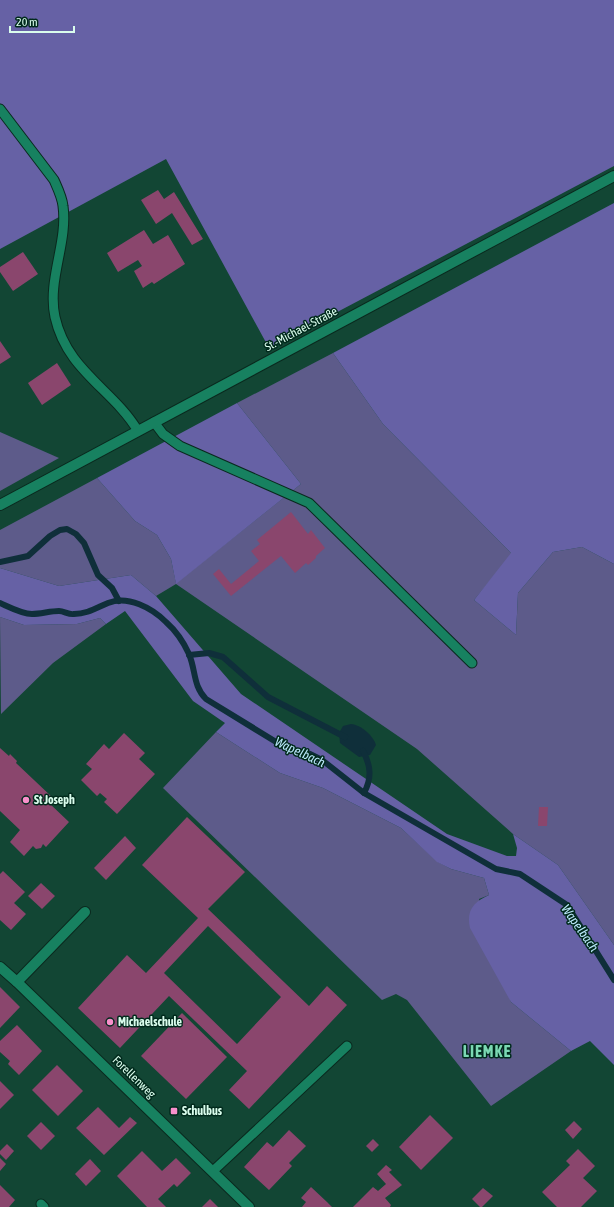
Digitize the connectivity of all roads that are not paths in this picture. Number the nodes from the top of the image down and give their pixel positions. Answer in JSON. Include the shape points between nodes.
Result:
{"nodes":[{"id":1,"x":0,"y":109,"type":"edge"},
{"id":2,"x":614,"y":176,"type":"edge"},
{"id":3,"x":154,"y":422,"type":"junction"},
{"id":4,"x":138,"y":431,"type":"junction"},
{"id":5,"x":0,"y":505,"type":"edge"},
{"id":6,"x":472,"y":663,"type":"dead end"},
{"id":7,"x":85,"y":912,"type":"dead end"},
{"id":8,"x":0,"y":968,"type":"edge"},
{"id":9,"x":17,"y":982,"type":"junction"},
{"id":10,"x":347,"y":1046,"type":"dead end"},
{"id":11,"x":213,"y":1171,"type":"junction"},
{"id":12,"x":249,"y":1207,"type":"edge"}],
"edges":[{"from":1,"to":4,"type":"lane","via":[[54,180],[60,193],[64,220],[53,292],[55,317],[62,338],[71,355],[89,378],[130,418]]},
{"from":2,"to":3,"type":"street","name":"St.-Michael-Straße"},
{"from":3,"to":4,"type":"street","name":"St.-Michael-Straße"},
{"from":3,"to":6,"type":"lane","via":[[163,434],[180,446],[309,503]]},
{"from":4,"to":5,"type":"street","name":"St.-Michael-Straße"},
{"from":7,"to":9,"type":"street"},
{"from":8,"to":9,"type":"street","name":"Forellenweg"},
{"from":9,"to":11,"type":"street","name":"Forellenweg"},
{"from":10,"to":11,"type":"lane"},
{"from":11,"to":12,"type":"street","name":"Forellenweg"}]}
